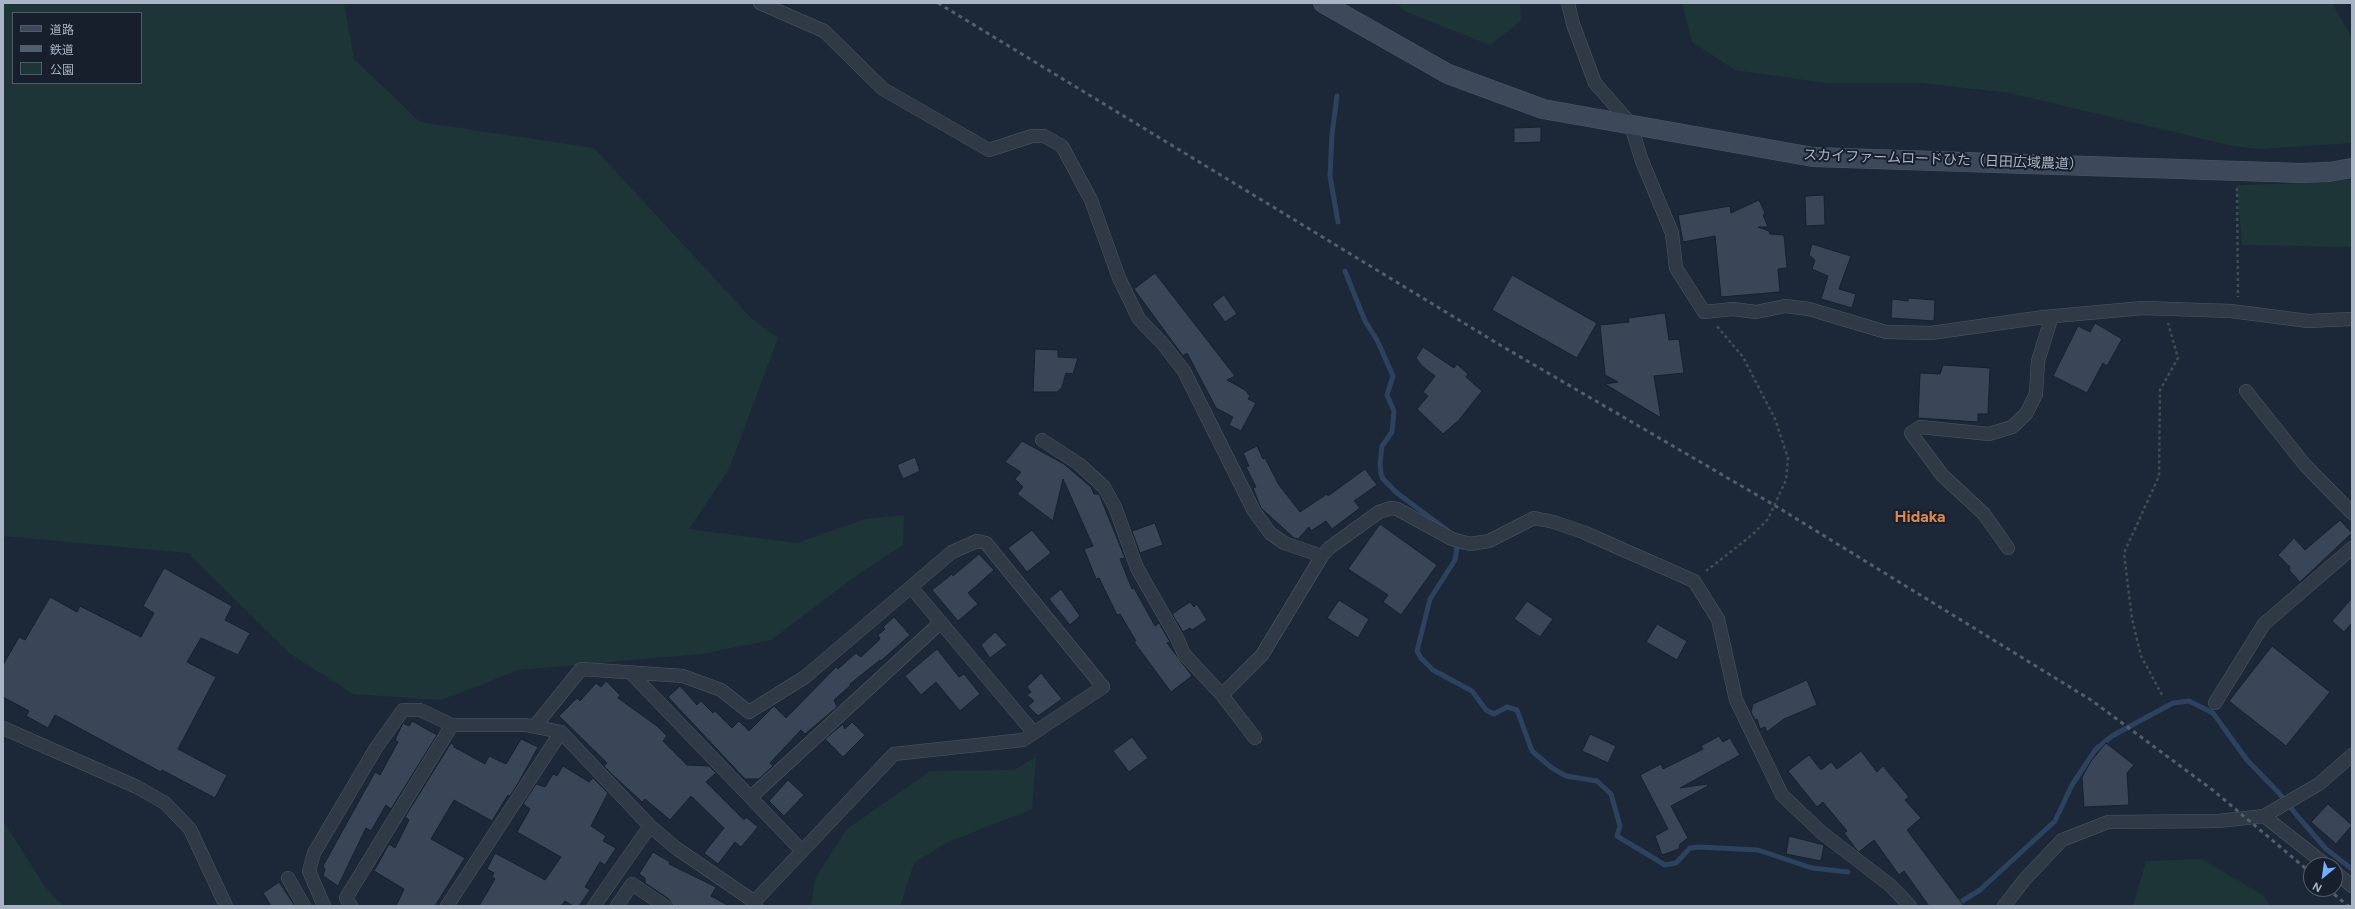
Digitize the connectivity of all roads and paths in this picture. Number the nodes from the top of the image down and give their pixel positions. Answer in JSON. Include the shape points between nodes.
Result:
{"nodes":[{"id":1,"x":760,"y":3,"type":"edge"},
{"id":2,"x":1323,"y":3,"type":"edge"},
{"id":3,"x":1568,"y":3,"type":"edge"},
{"id":4,"x":1630,"y":124,"type":"junction"},
{"id":5,"x":2352,"y":168,"type":"edge"},
{"id":6,"x":2236,"y":170,"type":"junction"},
{"id":7,"x":2245,"y":300,"type":"dead end"},
{"id":8,"x":2164,"y":309,"type":"junction"},
{"id":9,"x":1704,"y":312,"type":"junction"},
{"id":10,"x":2052,"y":316,"type":"junction"},
{"id":11,"x":2352,"y":319,"type":"edge"},
{"id":12,"x":2246,"y":391,"type":"dead end"},
{"id":13,"x":1042,"y":440,"type":"dead end"},
{"id":14,"x":2352,"y":513,"type":"edge"},
{"id":15,"x":2008,"y":548,"type":"dead end"},
{"id":16,"x":2352,"y":548,"type":"edge"},
{"id":17,"x":1322,"y":556,"type":"junction"},
{"id":18,"x":1694,"y":581,"type":"junction"},
{"id":19,"x":911,"y":586,"type":"junction"},
{"id":20,"x":941,"y":622,"type":"junction"},
{"id":21,"x":631,"y":673,"type":"junction"},
{"id":22,"x":1222,"y":695,"type":"junction"},
{"id":23,"x":2162,"y":695,"type":"dead end"},
{"id":24,"x":2215,"y":703,"type":"dead end"},
{"id":25,"x":452,"y":726,"type":"junction"},
{"id":26,"x":535,"y":726,"type":"junction"},
{"id":27,"x":3,"y":728,"type":"edge"},
{"id":28,"x":562,"y":732,"type":"junction"},
{"id":29,"x":1034,"y":733,"type":"junction"},
{"id":30,"x":1255,"y":738,"type":"dead end"},
{"id":31,"x":2352,"y":755,"type":"edge"},
{"id":32,"x":751,"y":797,"type":"junction"},
{"id":33,"x":2270,"y":812,"type":"junction"},
{"id":34,"x":650,"y":826,"type":"junction"},
{"id":35,"x":802,"y":851,"type":"junction"},
{"id":36,"x":2318,"y":857,"type":"edge"},
{"id":37,"x":288,"y":878,"type":"dead end"},
{"id":38,"x":2343,"y":879,"type":"edge"},
{"id":39,"x":2352,"y":886,"type":"edge"},
{"id":40,"x":754,"y":904,"type":"edge"},
{"id":41,"x":226,"y":906,"type":"edge"},
{"id":42,"x":304,"y":906,"type":"edge"},
{"id":43,"x":324,"y":906,"type":"edge"},
{"id":44,"x":351,"y":906,"type":"edge"},
{"id":45,"x":446,"y":906,"type":"edge"},
{"id":46,"x":594,"y":906,"type":"edge"},
{"id":47,"x":617,"y":906,"type":"edge"},
{"id":48,"x":666,"y":906,"type":"edge"},
{"id":49,"x":1910,"y":906,"type":"edge"},
{"id":50,"x":2004,"y":906,"type":"edge"}],
"edges":[{"from":1,"to":17,"type":"street","via":[[824,31],[883,89],[989,150],[1032,136],[1044,136],[1062,146],[1091,200],[1119,278],[1139,319],[1184,371],[1254,511],[1270,533],[1284,543]]},
{"from":2,"to":4,"type":"street","name":"スカイファームロードひた（日田広域農道）","via":[[1448,74],[1543,110]]},
{"from":3,"to":4,"type":"street","via":[[1595,83]]},
{"from":4,"to":6,"type":"street","name":"スカイファームロードひた（日田広域農道）","via":[[1813,157]]},
{"from":4,"to":9,"type":"street","via":[[1642,161],[1672,233],[1676,268]]},
{"from":5,"to":6,"type":"street","name":"スカイファームロードひた（日田広域農道）","via":[[2301,173]]},
{"from":6,"to":7,"type":"path","via":[[2238,298]]},
{"from":8,"to":10,"type":"street","via":[[2126,309]]},
{"from":8,"to":11,"type":"street","via":[[2231,310],[2308,321]]},
{"from":8,"to":23,"type":"path","via":[[2178,358],[2160,390],[2159,476],[2124,553],[2132,618],[2141,656]]},
{"from":9,"to":10,"type":"street","via":[[1733,309],[1756,312],[1785,306],[1809,309],[1886,332],[1931,334]]},
{"from":9,"to":18,"type":"path","via":[[1743,357],[1774,419],[1788,458],[1786,480],[1768,518],[1752,535]]},
{"from":10,"to":15,"type":"street","via":[[2038,361],[2036,394],[2026,414],[2012,427],[1989,434],[1920,427],[1911,433],[1942,475],[1984,514]]},
{"from":12,"to":14,"type":"street","via":[[2305,465]]},
{"from":13,"to":22,"type":"street","via":[[1078,464],[1104,487],[1115,507],[1137,568],[1184,654]]},
{"from":16,"to":24,"type":"street","via":[[2264,624]]},
{"from":17,"to":18,"type":"street","via":[[1328,548],[1369,518],[1391,508],[1405,512],[1452,539],[1470,544],[1489,541],[1534,518],[1554,522],[1583,532]]},
{"from":17,"to":22,"type":"street","via":[[1262,655]]},
{"from":18,"to":49,"type":"street","via":[[1718,619],[1736,700],[1782,795],[1821,832],[1891,886]]},
{"from":19,"to":20,"type":"street"},
{"from":19,"to":21,"type":"street","via":[[805,676],[749,712],[720,690],[683,676]]},
{"from":19,"to":29,"type":"street","via":[[952,552],[977,541],[986,543],[1103,687]]},
{"from":20,"to":29,"type":"street"},
{"from":20,"to":32,"type":"street"},
{"from":21,"to":26,"type":"street","via":[[581,669]]},
{"from":21,"to":32,"type":"street"},
{"from":22,"to":30,"type":"street"},
{"from":25,"to":26,"type":"street"},
{"from":25,"to":43,"type":"street","via":[[420,710],[403,710],[376,748],[314,853],[309,871]]},
{"from":25,"to":44,"type":"street","via":[[346,898]]},
{"from":26,"to":28,"type":"street"},
{"from":27,"to":41,"type":"street","via":[[137,787],[166,803],[190,829]]},
{"from":28,"to":34,"type":"street"},
{"from":28,"to":45,"type":"street"},
{"from":29,"to":35,"type":"street","via":[[1023,740],[894,754]]},
{"from":31,"to":33,"type":"street","via":[[2319,784]]},
{"from":32,"to":35,"type":"street"},
{"from":33,"to":36,"type":"street"},
{"from":33,"to":50,"type":"street","via":[[2218,821],[2108,822],[2062,840],[2025,879]]},
{"from":34,"to":40,"type":"street"},
{"from":34,"to":46,"type":"street"},
{"from":35,"to":40,"type":"street"},
{"from":37,"to":42,"type":"street"},
{"from":38,"to":39,"type":"street"},
{"from":47,"to":48,"type":"street","via":[[632,884]]}]}
